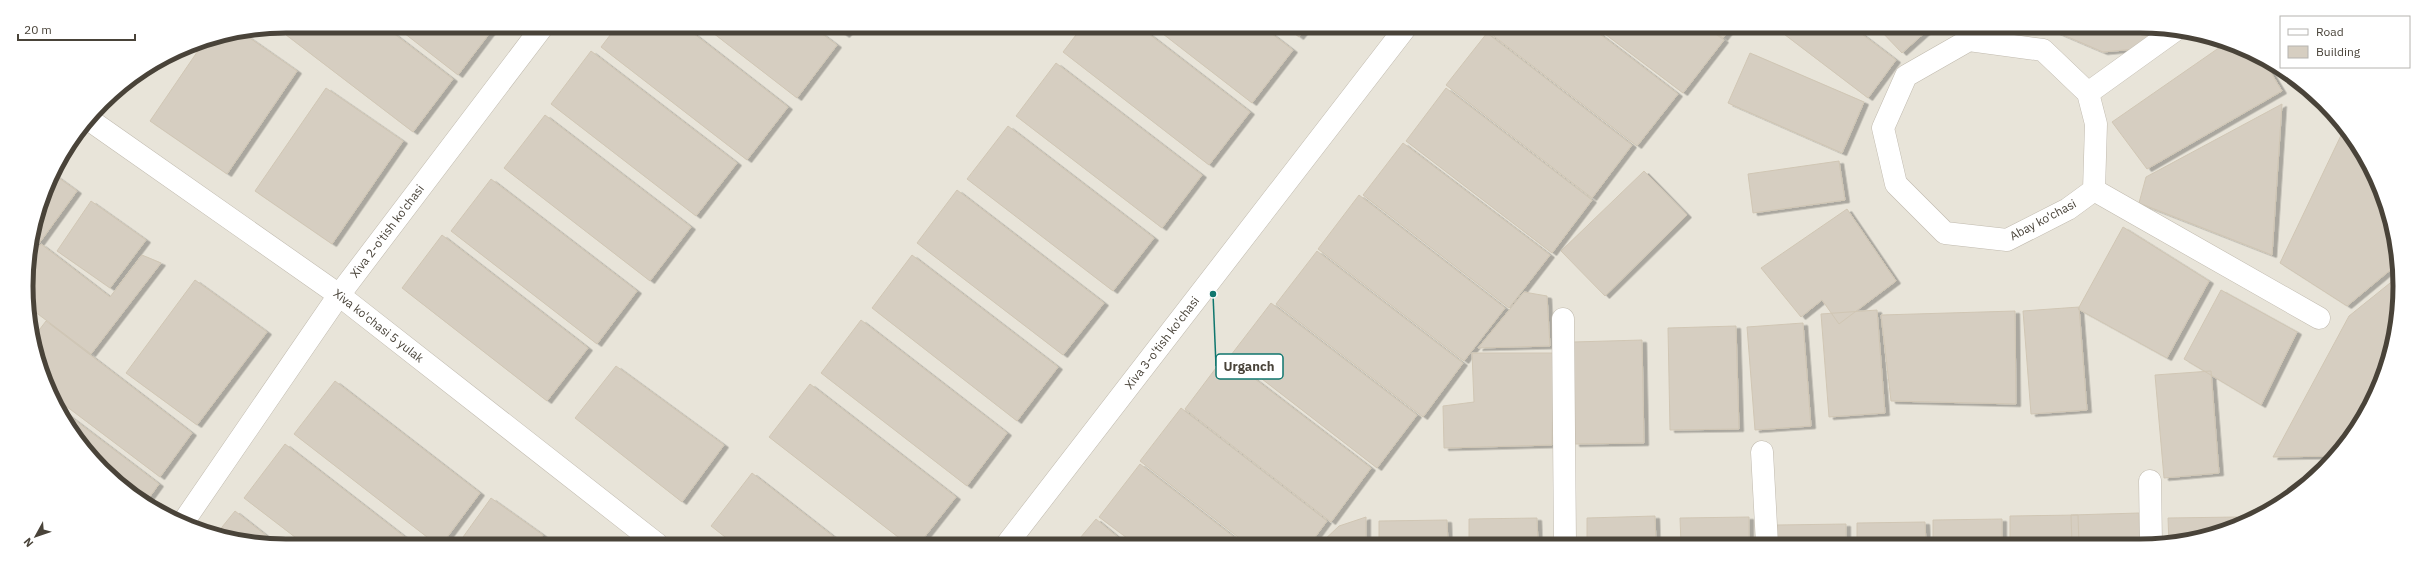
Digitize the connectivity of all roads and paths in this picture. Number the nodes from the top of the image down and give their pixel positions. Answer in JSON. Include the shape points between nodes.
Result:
{"nodes":[{"id":1,"x":537,"y":33,"type":"edge"},
{"id":2,"x":1401,"y":33,"type":"edge"},
{"id":3,"x":2169,"y":35,"type":"edge"},
{"id":4,"x":2088,"y":92,"type":"junction"},
{"id":5,"x":93,"y":122,"type":"edge"},
{"id":6,"x":2094,"y":190,"type":"junction"},
{"id":7,"x":339,"y":295,"type":"junction"},
{"id":8,"x":2319,"y":318,"type":"dead end"},
{"id":9,"x":1563,"y":319,"type":"dead end"},
{"id":10,"x":1762,"y":452,"type":"dead end"},
{"id":11,"x":2150,"y":481,"type":"dead end"},
{"id":12,"x":186,"y":518,"type":"edge"},
{"id":13,"x":2151,"y":538,"type":"edge"},
{"id":14,"x":651,"y":539,"type":"edge"},
{"id":15,"x":1011,"y":539,"type":"edge"},
{"id":16,"x":1565,"y":539,"type":"edge"},
{"id":17,"x":1767,"y":539,"type":"edge"}],
"edges":[{"from":1,"to":7,"type":"street","name":"Xiva 2-o'tish ko'chasi"},
{"from":2,"to":15,"type":"street","name":"Xiva 3-o'tish ko'chasi"},
{"from":3,"to":4,"type":"street"},
{"from":4,"to":6,"type":"street","via":[[2096,124]]},
{"from":4,"to":6,"type":"street","name":"Abay ko'chasi","via":[[2043,50],[1969,40],[1906,76],[1883,128],[1896,184],[1945,233],[2007,240],[2068,209]]},
{"from":5,"to":7,"type":"street","name":"Xiva ko'chasi 5 yulak"},
{"from":6,"to":8,"type":"street"},
{"from":7,"to":12,"type":"street","name":"Xiva 2-o'tish ko'chasi"},
{"from":7,"to":14,"type":"street","name":"Xiva ko'chasi 5 yulak"},
{"from":9,"to":16,"type":"street"},
{"from":10,"to":17,"type":"street"},
{"from":11,"to":13,"type":"street"}]}
